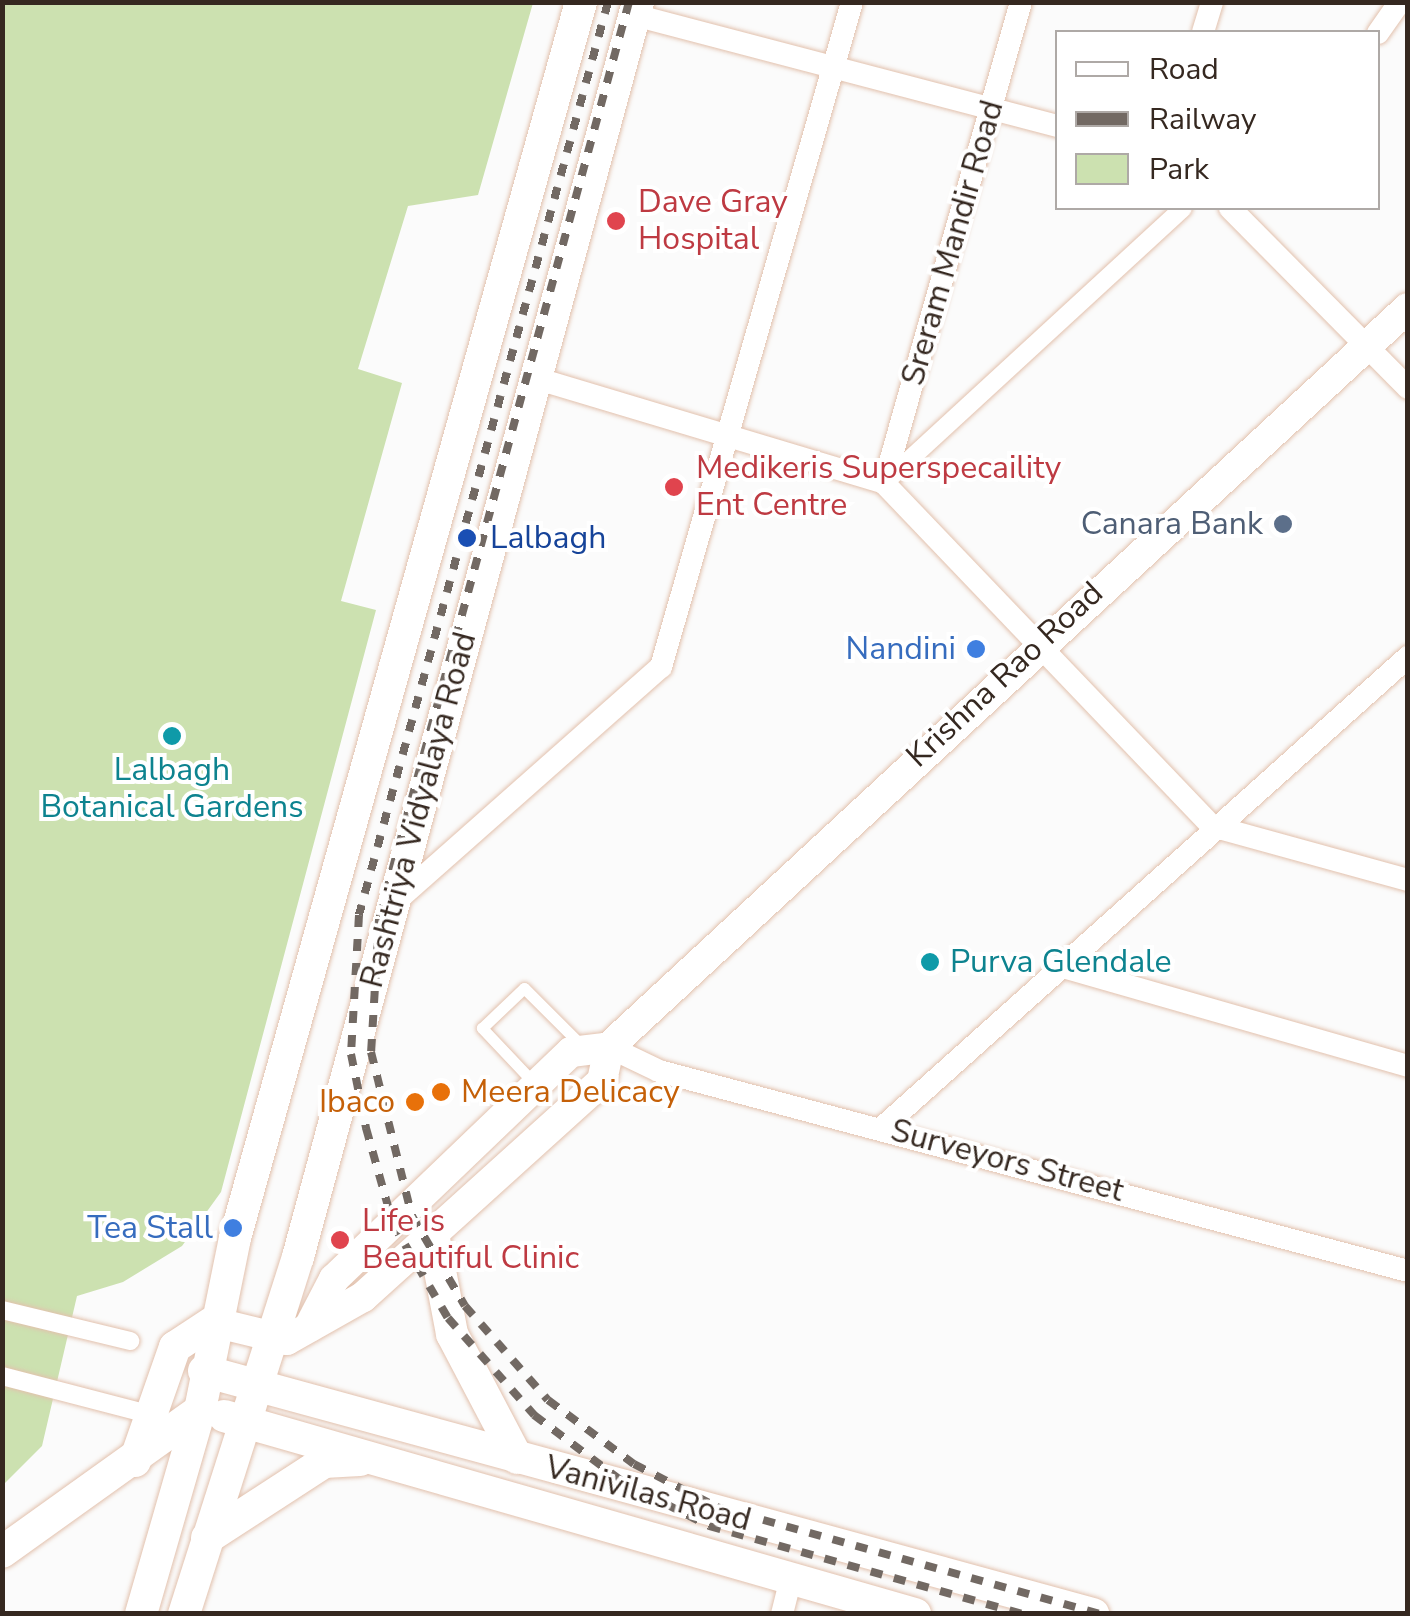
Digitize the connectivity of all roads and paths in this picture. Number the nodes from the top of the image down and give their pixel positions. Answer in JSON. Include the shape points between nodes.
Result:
{"nodes":[{"id":1,"x":581,"y":2,"type":"edge"},
{"id":2,"x":852,"y":2,"type":"edge"},
{"id":3,"x":1021,"y":2,"type":"edge"},
{"id":4,"x":1212,"y":2,"type":"edge"},
{"id":5,"x":636,"y":9,"type":"edge"},
{"id":6,"x":1398,"y":9,"type":"edge"},
{"id":7,"x":1204,"y":30,"type":"edge"},
{"id":8,"x":1380,"y":31,"type":"edge"},
{"id":9,"x":835,"y":68,"type":"junction"},
{"id":10,"x":991,"y":108,"type":"junction"},
{"id":11,"x":1055,"y":125,"type":"edge"},
{"id":12,"x":1181,"y":210,"type":"edge"},
{"id":13,"x":1232,"y":210,"type":"edge"},
{"id":14,"x":1408,"y":308,"type":"edge"},
{"id":15,"x":1366,"y":345,"type":"junction"},
{"id":16,"x":535,"y":378,"type":"junction"},
{"id":17,"x":1408,"y":388,"type":"edge"},
{"id":18,"x":732,"y":438,"type":"junction"},
{"id":19,"x":884,"y":483,"type":"junction"},
{"id":20,"x":1040,"y":641,"type":"junction"},
{"id":21,"x":1408,"y":657,"type":"edge"},
{"id":22,"x":1381,"y":680,"type":"junction"},
{"id":23,"x":1408,"y":687,"type":"edge"},
{"id":24,"x":1212,"y":826,"type":"junction"},
{"id":25,"x":1408,"y":880,"type":"edge"},
{"id":26,"x":395,"y":902,"type":"junction"},
{"id":27,"x":1063,"y":967,"type":"junction"},
{"id":28,"x":598,"y":1049,"type":"junction"},
{"id":29,"x":1408,"y":1066,"type":"edge"},
{"id":30,"x":536,"y":1086,"type":"junction"},
{"id":31,"x":883,"y":1127,"type":"junction"},
{"id":32,"x":433,"y":1234,"type":"junction"},
{"id":33,"x":1408,"y":1272,"type":"edge"},
{"id":34,"x":2,"y":1310,"type":"edge"},
{"id":35,"x":212,"y":1322,"type":"junction"},
{"id":36,"x":309,"y":1327,"type":"junction"},
{"id":37,"x":272,"y":1338,"type":"junction"},
{"id":38,"x":130,"y":1341,"type":"dead end"},
{"id":39,"x":204,"y":1371,"type":"junction"},
{"id":40,"x":2,"y":1376,"type":"edge"},
{"id":41,"x":257,"y":1386,"type":"junction"},
{"id":42,"x":200,"y":1410,"type":"junction"},
{"id":43,"x":148,"y":1414,"type":"junction"},
{"id":44,"x":246,"y":1422,"type":"junction"},
{"id":45,"x":380,"y":1458,"type":"junction"},
{"id":46,"x":517,"y":1458,"type":"junction"},
{"id":47,"x":135,"y":1461,"type":"junction"},
{"id":48,"x":207,"y":1538,"type":"junction"},
{"id":49,"x":2,"y":1552,"type":"edge"},
{"id":50,"x":786,"y":1598,"type":"edge"},
{"id":51,"x":141,"y":1614,"type":"edge"},
{"id":52,"x":184,"y":1614,"type":"edge"},
{"id":53,"x":915,"y":1614,"type":"edge"},
{"id":54,"x":1093,"y":1614,"type":"edge"}],
"edges":[{"from":1,"to":35,"type":"main road","name":"Rashtriya Vidyalaya Road"},
{"from":2,"to":9,"type":"street"},
{"from":3,"to":10,"type":"street","name":"Sreram Mandir Road"},
{"from":4,"to":7,"type":"street"},
{"from":5,"to":9,"type":"street"},
{"from":5,"to":16,"type":"main road","name":"Rashtriya Vidyalaya Road"},
{"from":6,"to":8,"type":"street"},
{"from":9,"to":10,"type":"street"},
{"from":9,"to":18,"type":"street"},
{"from":10,"to":11,"type":"street"},
{"from":10,"to":19,"type":"street","name":"Sreram Mandir Road"},
{"from":12,"to":19,"type":"street"},
{"from":13,"to":15,"type":"street"},
{"from":14,"to":15,"type":"street","name":"Krishna Rao Road"},
{"from":15,"to":17,"type":"street"},
{"from":15,"to":20,"type":"street","name":"Krishna Rao Road"},
{"from":16,"to":18,"type":"street"},
{"from":16,"to":26,"type":"main road","name":"Rashtriya Vidyalaya Road"},
{"from":18,"to":19,"type":"street"},
{"from":18,"to":26,"type":"street","via":[[661,667]]},
{"from":19,"to":20,"type":"street"},
{"from":20,"to":24,"type":"street"},
{"from":20,"to":28,"type":"street","name":"Krishna Rao Road"},
{"from":21,"to":22,"type":"street"},
{"from":22,"to":23,"type":"street"},
{"from":22,"to":24,"type":"street"},
{"from":24,"to":25,"type":"street"},
{"from":24,"to":27,"type":"street"},
{"from":26,"to":37,"type":"main road","name":"Rashtriya Vidyalaya Road"},
{"from":27,"to":29,"type":"street"},
{"from":27,"to":31,"type":"street"},
{"from":28,"to":30,"type":"street","name":"Krishna Rao Road"},
{"from":28,"to":30,"type":"lane","via":[[524,988],[482,1028]]},
{"from":28,"to":31,"type":"street","name":"Surveyors Street","via":[[659,1071]]},
{"from":28,"to":32,"type":"street","name":"Krishna Rao Road","via":[[602,1081]]},
{"from":30,"to":36,"type":"street","name":"Krishna Rao Road","via":[[334,1280]]},
{"from":31,"to":33,"type":"street","name":"Surveyors Street"},
{"from":32,"to":36,"type":"street","name":"Krishna Rao Road","via":[[363,1297]]},
{"from":32,"to":46,"type":"main road","via":[[452,1334]]},
{"from":34,"to":38,"type":"street"},
{"from":35,"to":37,"type":"street"},
{"from":35,"to":39,"type":"main road","name":"Rashtriya Vidyalaya Road"},
{"from":35,"to":43,"type":"main road","via":[[183,1335]]},
{"from":36,"to":37,"type":"street","name":"Krishna Rao Road"},
{"from":37,"to":41,"type":"main road","name":"Rashtriya Vidyalaya Road"},
{"from":39,"to":41,"type":"main road","name":"Vanivilas Road"},
{"from":39,"to":42,"type":"main road","name":"Rashtriya Vidyalaya Road"},
{"from":40,"to":43,"type":"street"},
{"from":41,"to":44,"type":"main road","name":"Rashtriya Vidyalaya Road"},
{"from":41,"to":46,"type":"main road","name":"Vanivilas Road"},
{"from":42,"to":44,"type":"main road","name":"Vanivilas Road"},
{"from":42,"to":47,"type":"main road"},
{"from":42,"to":51,"type":"main road","name":"Rashtriya Vidyalaya Road"},
{"from":43,"to":47,"type":"main road"},
{"from":44,"to":45,"type":"main road","name":"Vanivilas Road"},
{"from":44,"to":48,"type":"main road","name":"Rashtriya Vidyalaya Road"},
{"from":45,"to":48,"type":"main road","via":[[324,1462]]},
{"from":45,"to":50,"type":"main road","name":"Vanivilas Road"},
{"from":46,"to":54,"type":"main road","name":"Vanivilas Road"},
{"from":47,"to":49,"type":"main road"},
{"from":48,"to":52,"type":"main road","name":"Rashtriya Vidyalaya Road"},
{"from":50,"to":53,"type":"main road","name":"Vanivilas Road"}]}
